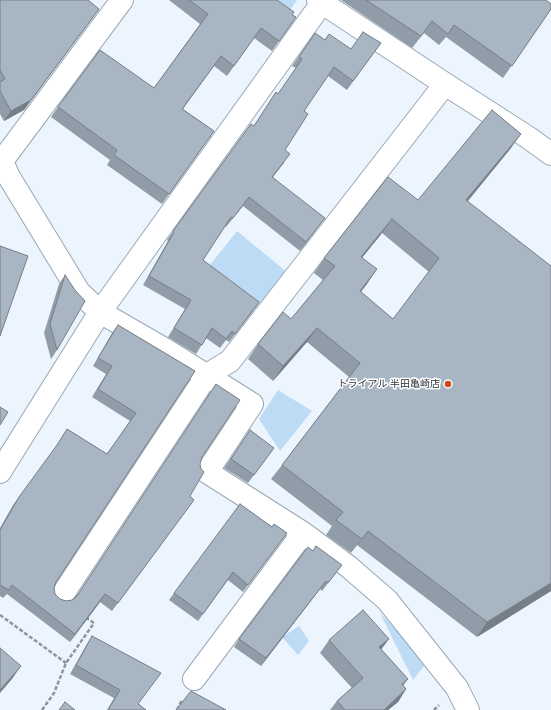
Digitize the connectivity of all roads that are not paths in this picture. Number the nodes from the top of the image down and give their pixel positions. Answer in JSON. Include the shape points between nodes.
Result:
{"nodes":[{"id":1,"x":122,"y":0,"type":"edge"},
{"id":2,"x":322,"y":1,"type":"edge"},
{"id":3,"x":445,"y":84,"type":"junction"},
{"id":4,"x":551,"y":154,"type":"edge"},
{"id":5,"x":3,"y":169,"type":"edge"},
{"id":6,"x":100,"y":312,"type":"junction"},
{"id":7,"x":207,"y":375,"type":"junction"},
{"id":8,"x":0,"y":472,"type":"edge"},
{"id":9,"x":303,"y":534,"type":"junction"},
{"id":10,"x":61,"y":597,"type":"road end"},
{"id":11,"x":194,"y":679,"type":"dead end"},
{"id":12,"x":468,"y":710,"type":"edge"}],
"edges":[{"from":1,"to":5,"type":"street"},
{"from":2,"to":3,"type":"street"},
{"from":2,"to":6,"type":"street"},
{"from":3,"to":4,"type":"street"},
{"from":3,"to":7,"type":"street","via":[[230,361]]},
{"from":5,"to":6,"type":"street","via":[[79,292]]},
{"from":6,"to":7,"type":"street"},
{"from":6,"to":8,"type":"street"},
{"from":7,"to":9,"type":"street","via":[[252,404],[207,472]]},
{"from":7,"to":10,"type":"street"},
{"from":9,"to":11,"type":"street"},
{"from":9,"to":12,"type":"street","via":[[349,567],[387,600],[457,688]]}]}
